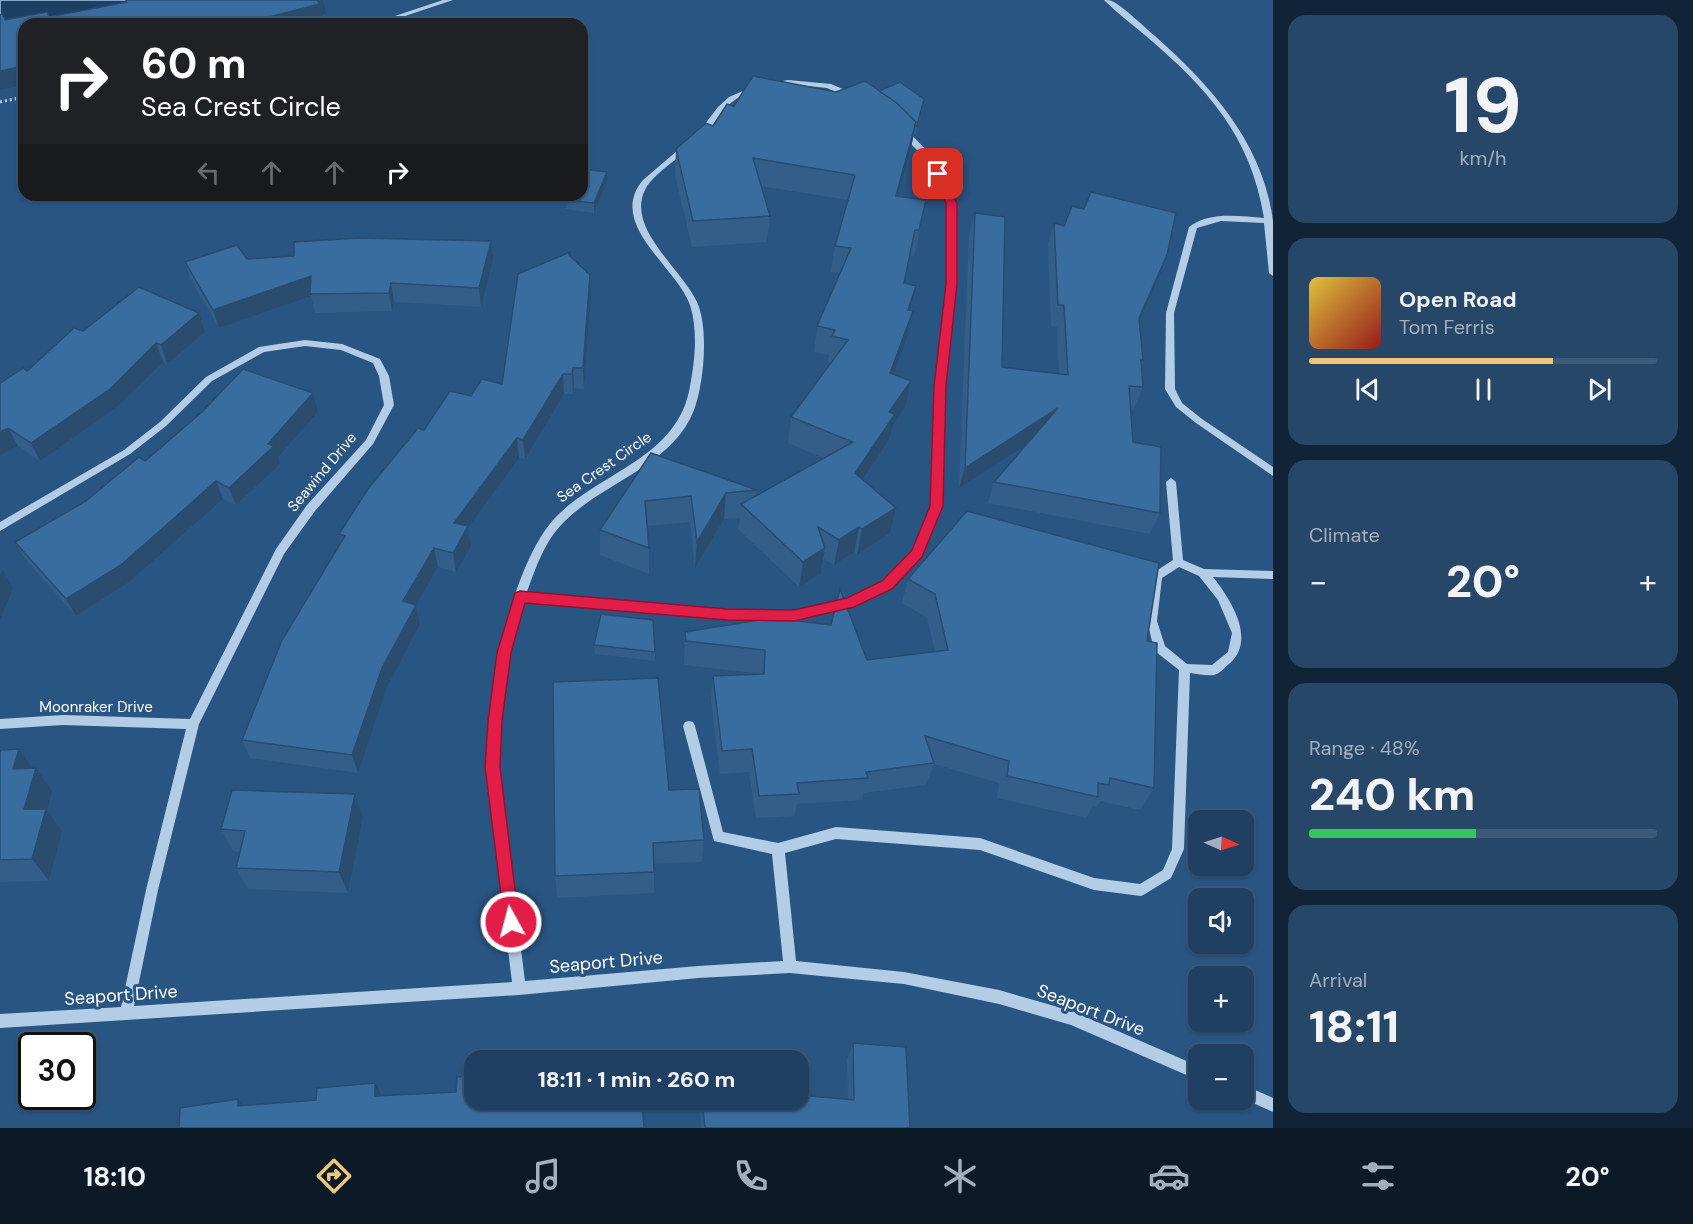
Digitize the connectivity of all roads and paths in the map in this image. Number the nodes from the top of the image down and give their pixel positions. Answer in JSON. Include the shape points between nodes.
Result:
{"nodes":[{"id":1,"x":450,"y":0,"type":"edge"},
{"id":2,"x":1107,"y":0,"type":"edge"},
{"id":3,"x":393,"y":18,"type":"edge"},
{"id":4,"x":18,"y":98,"type":"edge"},
{"id":5,"x":0,"y":102,"type":"edge"},
{"id":6,"x":1269,"y":222,"type":"junction"},
{"id":7,"x":1273,"y":273,"type":"edge"},
{"id":8,"x":1273,"y":472,"type":"edge"},
{"id":9,"x":1171,"y":482,"type":"dead end"},
{"id":10,"x":0,"y":527,"type":"edge"},
{"id":11,"x":1178,"y":562,"type":"junction"},
{"id":12,"x":1203,"y":573,"type":"junction"},
{"id":13,"x":1273,"y":575,"type":"edge"},
{"id":14,"x":520,"y":597,"type":"junction"},
{"id":15,"x":1185,"y":668,"type":"junction"},
{"id":16,"x":0,"y":724,"type":"edge"},
{"id":17,"x":193,"y":724,"type":"junction"},
{"id":18,"x":689,"y":726,"type":"dead end"},
{"id":19,"x":778,"y":849,"type":"junction"},
{"id":20,"x":790,"y":967,"type":"junction"},
{"id":21,"x":519,"y":988,"type":"junction"},
{"id":22,"x":126,"y":1013,"type":"junction"},
{"id":23,"x":0,"y":1021,"type":"edge"},
{"id":24,"x":1188,"y":1069,"type":"edge"},
{"id":25,"x":1254,"y":1096,"type":"edge"},
{"id":26,"x":1273,"y":1105,"type":"edge"}],
"edges":[{"from":1,"to":3,"type":"street"},
{"from":2,"to":6,"type":"street","via":[[1185,68],[1239,134],[1255,165]]},
{"from":4,"to":5,"type":"path"},
{"from":6,"to":7,"type":"street"},
{"from":6,"to":8,"type":"street","via":[[1221,217],[1193,226],[1170,313],[1170,389],[1179,405]]},
{"from":9,"to":11,"type":"street"},
{"from":10,"to":17,"type":"street","name":"Seawind Drive","via":[[127,452],[163,424],[209,379],[262,349],[305,343],[342,347],[377,361],[384,375],[389,405],[370,442],[311,508],[280,552]]},
{"from":11,"to":12,"type":"street"},
{"from":11,"to":15,"type":"street","via":[[1157,576],[1152,621],[1160,649]]},
{"from":12,"to":13,"type":"street"},
{"from":12,"to":15,"type":"street","via":[[1222,598],[1237,633],[1233,654],[1214,670]]},
{"from":14,"to":14,"type":"street","name":"Sea Crest Circle","via":[[540,545],[562,517],[671,439],[689,412],[698,373],[694,304],[676,273],[641,231],[635,208],[642,187],[707,130],[726,102],[755,87],[788,82],[828,86],[861,100],[897,125],[930,159],[952,203],[951,284],[940,386],[937,506],[917,553],[887,585],[849,603],[794,615],[727,615]]},
{"from":14,"to":21,"type":"street","name":"Sea Crest Circle","via":[[504,653],[492,767]]},
{"from":15,"to":19,"type":"street","via":[[1178,849],[1167,874],[1141,890],[1094,884],[980,844],[836,833]]},
{"from":16,"to":17,"type":"street","name":"Moonraker Drive","via":[[63,720]]},
{"from":17,"to":22,"type":"street","name":"Seawind Drive"},
{"from":18,"to":19,"type":"street","via":[[718,837]]},
{"from":19,"to":20,"type":"street"},
{"from":20,"to":21,"type":"street","name":"Seaport Drive"},
{"from":20,"to":24,"type":"street","name":"Seaport Drive","via":[[904,978],[999,997],[1072,1018]]},
{"from":21,"to":22,"type":"street","name":"Seaport Drive"},
{"from":22,"to":23,"type":"street","name":"Seaport Drive"},
{"from":25,"to":26,"type":"street"}]}
